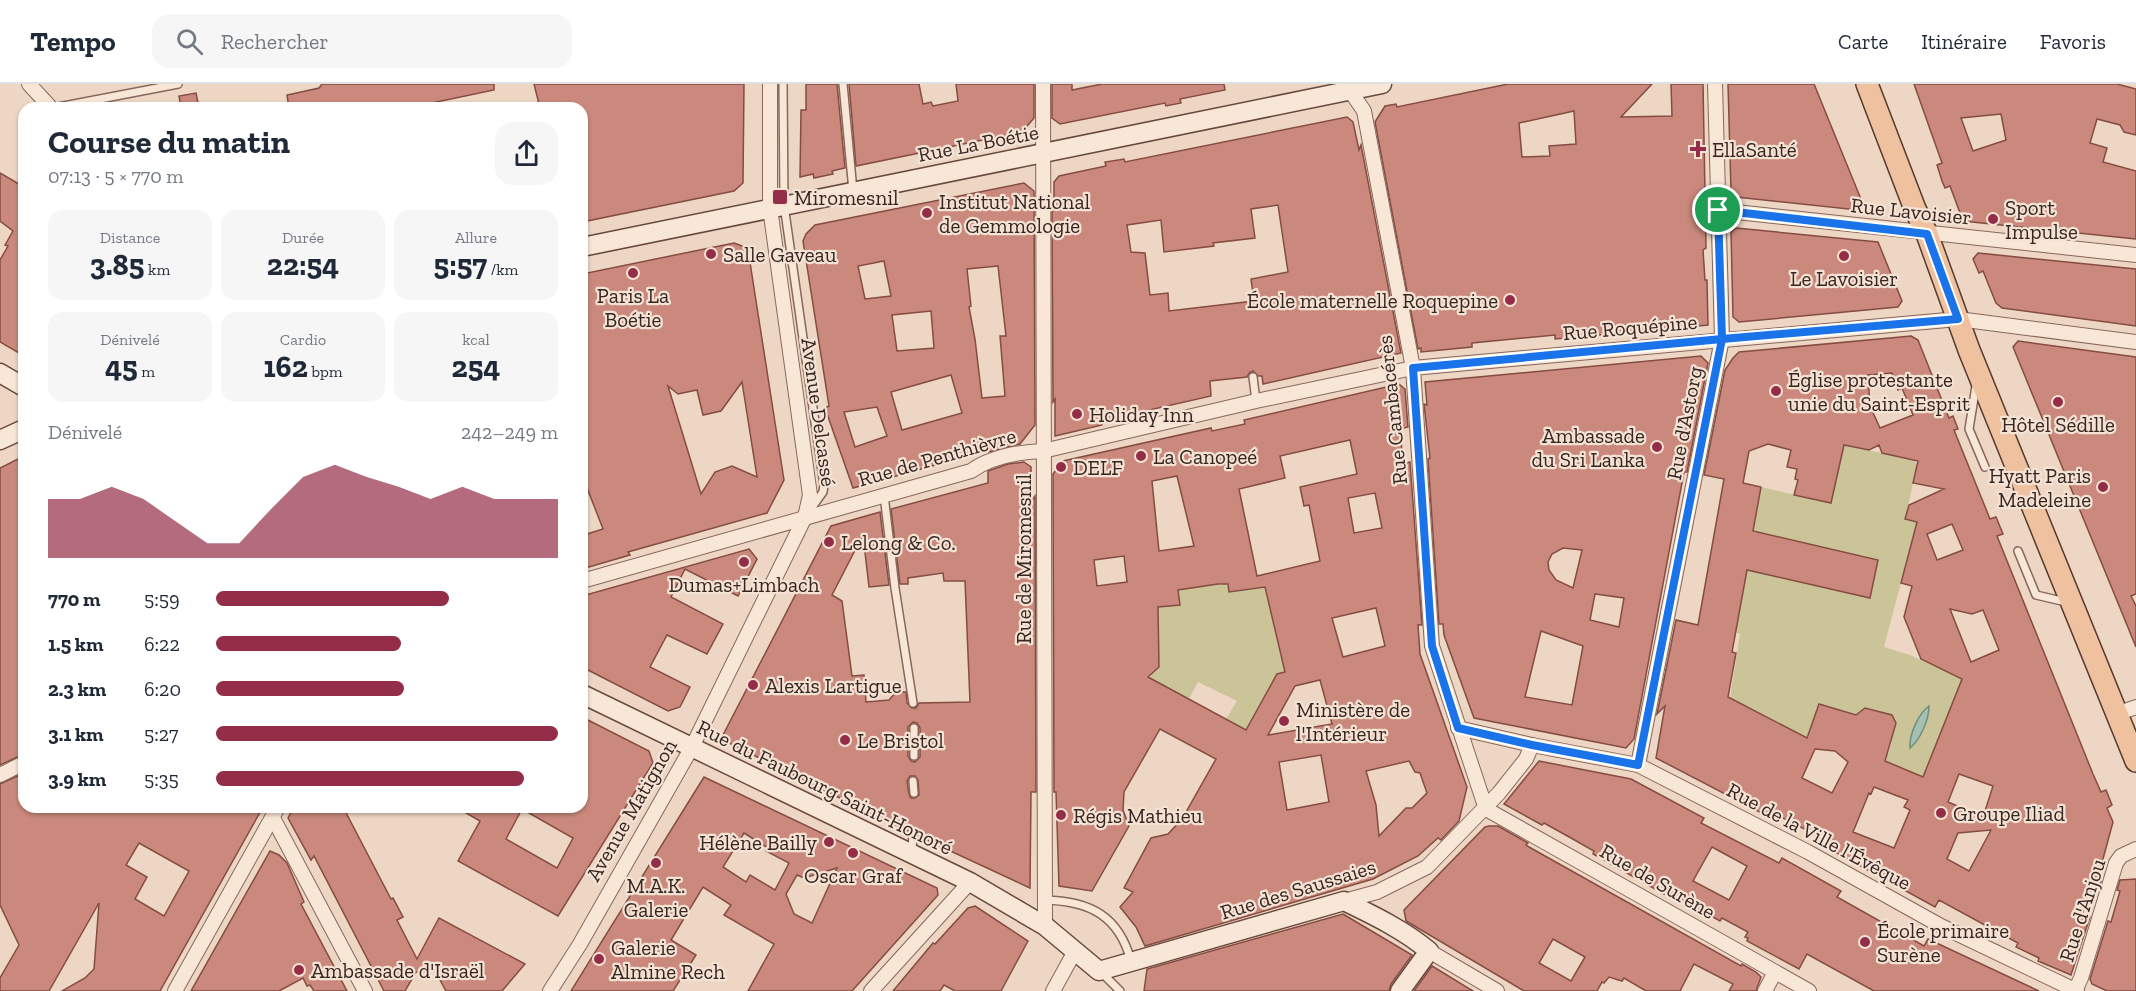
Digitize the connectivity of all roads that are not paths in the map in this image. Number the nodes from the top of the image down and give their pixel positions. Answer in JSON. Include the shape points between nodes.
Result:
{"nodes":[{"id":1,"x":29,"y":84,"type":"edge"},
{"id":2,"x":178,"y":84,"type":"edge"},
{"id":3,"x":770,"y":84,"type":"edge"},
{"id":4,"x":783,"y":84,"type":"edge"},
{"id":5,"x":843,"y":84,"type":"edge"},
{"id":6,"x":1043,"y":84,"type":"edge"},
{"id":7,"x":1382,"y":84,"type":"edge"},
{"id":8,"x":1715,"y":84,"type":"edge"},
{"id":9,"x":1867,"y":84,"type":"edge"},
{"id":10,"x":1349,"y":87,"type":"edge"},
{"id":11,"x":46,"y":102,"type":"edge"},
{"id":12,"x":84,"y":102,"type":"edge"},
{"id":13,"x":1043,"y":153,"type":"junction"},
{"id":14,"x":853,"y":191,"type":"junction"},
{"id":15,"x":777,"y":206,"type":"junction"},
{"id":16,"x":1718,"y":210,"type":"junction"},
{"id":17,"x":1927,"y":234,"type":"junction"},
{"id":18,"x":588,"y":246,"type":"edge"},
{"id":19,"x":2136,"y":255,"type":"edge"},
{"id":20,"x":1958,"y":319,"type":"junction"},
{"id":21,"x":1722,"y":339,"type":"junction"},
{"id":22,"x":2136,"y":342,"type":"edge"},
{"id":23,"x":1413,"y":368,"type":"junction"},
{"id":24,"x":1978,"y":372,"type":"junction"},
{"id":25,"x":0,"y":373,"type":"edge"},
{"id":26,"x":1253,"y":376,"type":"dead end"},
{"id":27,"x":18,"y":380,"type":"edge"},
{"id":28,"x":1256,"y":401,"type":"junction"},
{"id":29,"x":18,"y":432,"type":"edge"},
{"id":30,"x":0,"y":440,"type":"edge"},
{"id":31,"x":1043,"y":451,"type":"junction"},
{"id":32,"x":1985,"y":467,"type":"dead end"},
{"id":33,"x":884,"y":495,"type":"junction"},
{"id":34,"x":805,"y":517,"type":"junction"},
{"id":35,"x":2018,"y":551,"type":"dead end"},
{"id":36,"x":588,"y":579,"type":"edge"},
{"id":37,"x":2071,"y":603,"type":"junction"},
{"id":38,"x":588,"y":697,"type":"edge"},
{"id":39,"x":913,"y":703,"type":"dead end"},
{"id":40,"x":2126,"y":710,"type":"edge"},
{"id":41,"x":914,"y":728,"type":"dead end"},
{"id":42,"x":1458,"y":728,"type":"junction"},
{"id":43,"x":1532,"y":745,"type":"junction"},
{"id":44,"x":692,"y":747,"type":"junction"},
{"id":45,"x":914,"y":756,"type":"dead end"},
{"id":46,"x":2136,"y":761,"type":"edge"},
{"id":47,"x":1638,"y":765,"type":"junction"},
{"id":48,"x":18,"y":766,"type":"edge"},
{"id":49,"x":0,"y":775,"type":"edge"},
{"id":50,"x":913,"y":781,"type":"dead end"},
{"id":51,"x":914,"y":793,"type":"dead end"},
{"id":52,"x":1486,"y":809,"type":"junction"},
{"id":53,"x":275,"y":813,"type":"edge"},
{"id":54,"x":276,"y":813,"type":"edge"},
{"id":55,"x":913,"y":833,"type":"dead end"},
{"id":56,"x":2136,"y":849,"type":"edge"},
{"id":57,"x":912,"y":854,"type":"junction"},
{"id":58,"x":970,"y":882,"type":"junction"},
{"id":59,"x":1045,"y":900,"type":"junction"},
{"id":60,"x":1344,"y":900,"type":"junction"},
{"id":61,"x":1045,"y":926,"type":"junction"},
{"id":62,"x":1075,"y":951,"type":"junction"},
{"id":63,"x":1429,"y":951,"type":"junction"},
{"id":64,"x":1131,"y":962,"type":"junction"},
{"id":65,"x":1099,"y":970,"type":"junction"},
{"id":66,"x":1775,"y":972,"type":"junction"},
{"id":67,"x":175,"y":991,"type":"edge"},
{"id":68,"x":365,"y":991,"type":"edge"},
{"id":69,"x":550,"y":991,"type":"edge"},
{"id":70,"x":871,"y":991,"type":"edge"},
{"id":71,"x":1053,"y":991,"type":"edge"},
{"id":72,"x":1120,"y":991,"type":"edge"},
{"id":73,"x":1400,"y":991,"type":"edge"},
{"id":74,"x":1497,"y":991,"type":"edge"},
{"id":75,"x":1765,"y":991,"type":"edge"},
{"id":76,"x":1809,"y":991,"type":"edge"},
{"id":77,"x":2076,"y":991,"type":"edge"}],
"edges":[{"from":1,"to":11,"type":"street"},
{"from":2,"to":12,"type":"lane"},
{"from":3,"to":15,"type":"street","name":"Avenue Delcassé"},
{"from":4,"to":15,"type":"lane"},
{"from":5,"to":14,"type":"lane"},
{"from":6,"to":13,"type":"street","name":"Rue de Miromesnil"},
{"from":7,"to":10,"type":"street","name":"Rue La Boétie"},
{"from":8,"to":16,"type":"street","name":"Rue d'Astorg"},
{"from":9,"to":17,"type":"main road"},
{"from":10,"to":13,"type":"street","name":"Rue La Boétie"},
{"from":10,"to":23,"type":"street","name":"Rue Cambacérès","via":[[1364,111]]},
{"from":13,"to":14,"type":"street","name":"Rue La Boétie"},
{"from":13,"to":31,"type":"street","name":"Rue de Miromesnil"},
{"from":14,"to":15,"type":"street","name":"Rue La Boétie"},
{"from":15,"to":18,"type":"street","name":"Rue La Boétie"},
{"from":15,"to":34,"type":"street","name":"Avenue Delcassé","via":[[810,495]]},
{"from":16,"to":17,"type":"street","name":"Rue Lavoisier"},
{"from":16,"to":21,"type":"street","name":"Rue d'Astorg"},
{"from":17,"to":19,"type":"street","name":"Rue Lavoisier"},
{"from":17,"to":20,"type":"main road"},
{"from":20,"to":21,"type":"street","name":"Rue Roquépine"},
{"from":20,"to":22,"type":"street","name":"Rue Roquépine"},
{"from":20,"to":24,"type":"main road"},
{"from":21,"to":23,"type":"street","name":"Rue Roquépine"},
{"from":21,"to":47,"type":"street","name":"Rue d'Astorg"},
{"from":23,"to":28,"type":"street","name":"Rue de Penthièvre"},
{"from":23,"to":42,"type":"street","name":"Rue Cambacérès","via":[[1432,646]]},
{"from":24,"to":32,"type":"lane","via":[[1969,429]]},
{"from":24,"to":37,"type":"main road"},
{"from":25,"to":27,"type":"street"},
{"from":26,"to":28,"type":"lane"},
{"from":28,"to":31,"type":"street","name":"Rue de Penthièvre"},
{"from":29,"to":30,"type":"street"},
{"from":31,"to":33,"type":"street","name":"Rue de Penthièvre","via":[[985,461],[971,471]]},
{"from":31,"to":59,"type":"street","name":"Rue de Miromesnil"},
{"from":33,"to":34,"type":"street","name":"Rue de Penthièvre"},
{"from":33,"to":39,"type":"lane"},
{"from":34,"to":36,"type":"street","name":"Rue de Penthièvre"},
{"from":34,"to":44,"type":"street","name":"Avenue Matignon"},
{"from":35,"to":37,"type":"lane","via":[[2036,595]]},
{"from":37,"to":40,"type":"main road"},
{"from":38,"to":44,"type":"street","name":"Rue du Faubourg Saint-Honoré"},
{"from":40,"to":46,"type":"main road"},
{"from":41,"to":45,"type":"lane"},
{"from":42,"to":43,"type":"street","name":"Rue de la Ville l'Évêque"},
{"from":42,"to":52,"type":"street","name":"Rue Cambacérès"},
{"from":43,"to":47,"type":"street","name":"Rue de la Ville l'Évêque"},
{"from":43,"to":52,"type":"street","name":"Rue des Saussaies","via":[[1526,759]]},
{"from":44,"to":57,"type":"street","name":"Rue du Faubourg Saint-Honoré"},
{"from":44,"to":69,"type":"street","name":"Avenue Matignon"},
{"from":47,"to":77,"type":"street","name":"Rue de la Ville l'Évêque","via":[[1941,926]]},
{"from":48,"to":49,"type":"street"},
{"from":50,"to":51,"type":"lane"},
{"from":52,"to":60,"type":"street","name":"Rue des Saussaies","via":[[1427,867],[1377,892]]},
{"from":52,"to":66,"type":"street","name":"Rue de Surène"},
{"from":53,"to":67,"type":"street"},
{"from":54,"to":68,"type":"street"},
{"from":55,"to":57,"type":"lane"},
{"from":56,"to":77,"type":"street","name":"Rue d'Anjou","via":[[2116,863]]},
{"from":57,"to":58,"type":"street","name":"Rue du Faubourg Saint-Honoré"},
{"from":58,"to":61,"type":"street","name":"Rue du Faubourg Saint-Honoré"},
{"from":58,"to":70,"type":"street"},
{"from":59,"to":61,"type":"street","name":"Rue de Miromesnil"},
{"from":59,"to":64,"type":"lane","via":[[1084,905],[1106,918],[1123,938]]},
{"from":60,"to":63,"type":"street"},
{"from":60,"to":64,"type":"street","name":"Rue des Saussaies"},
{"from":61,"to":62,"type":"street","name":"Rue du Faubourg Saint-Honoré"},
{"from":62,"to":65,"type":"street","name":"Rue du Faubourg Saint-Honoré"},
{"from":62,"to":71,"type":"street"},
{"from":63,"to":73,"type":"street"},
{"from":63,"to":74,"type":"street"},
{"from":64,"to":65,"type":"street","name":"Rue des Saussaies"},
{"from":65,"to":72,"type":"lane"},
{"from":66,"to":75,"type":"street"},
{"from":66,"to":76,"type":"street","name":"Rue de Surène"}]}
